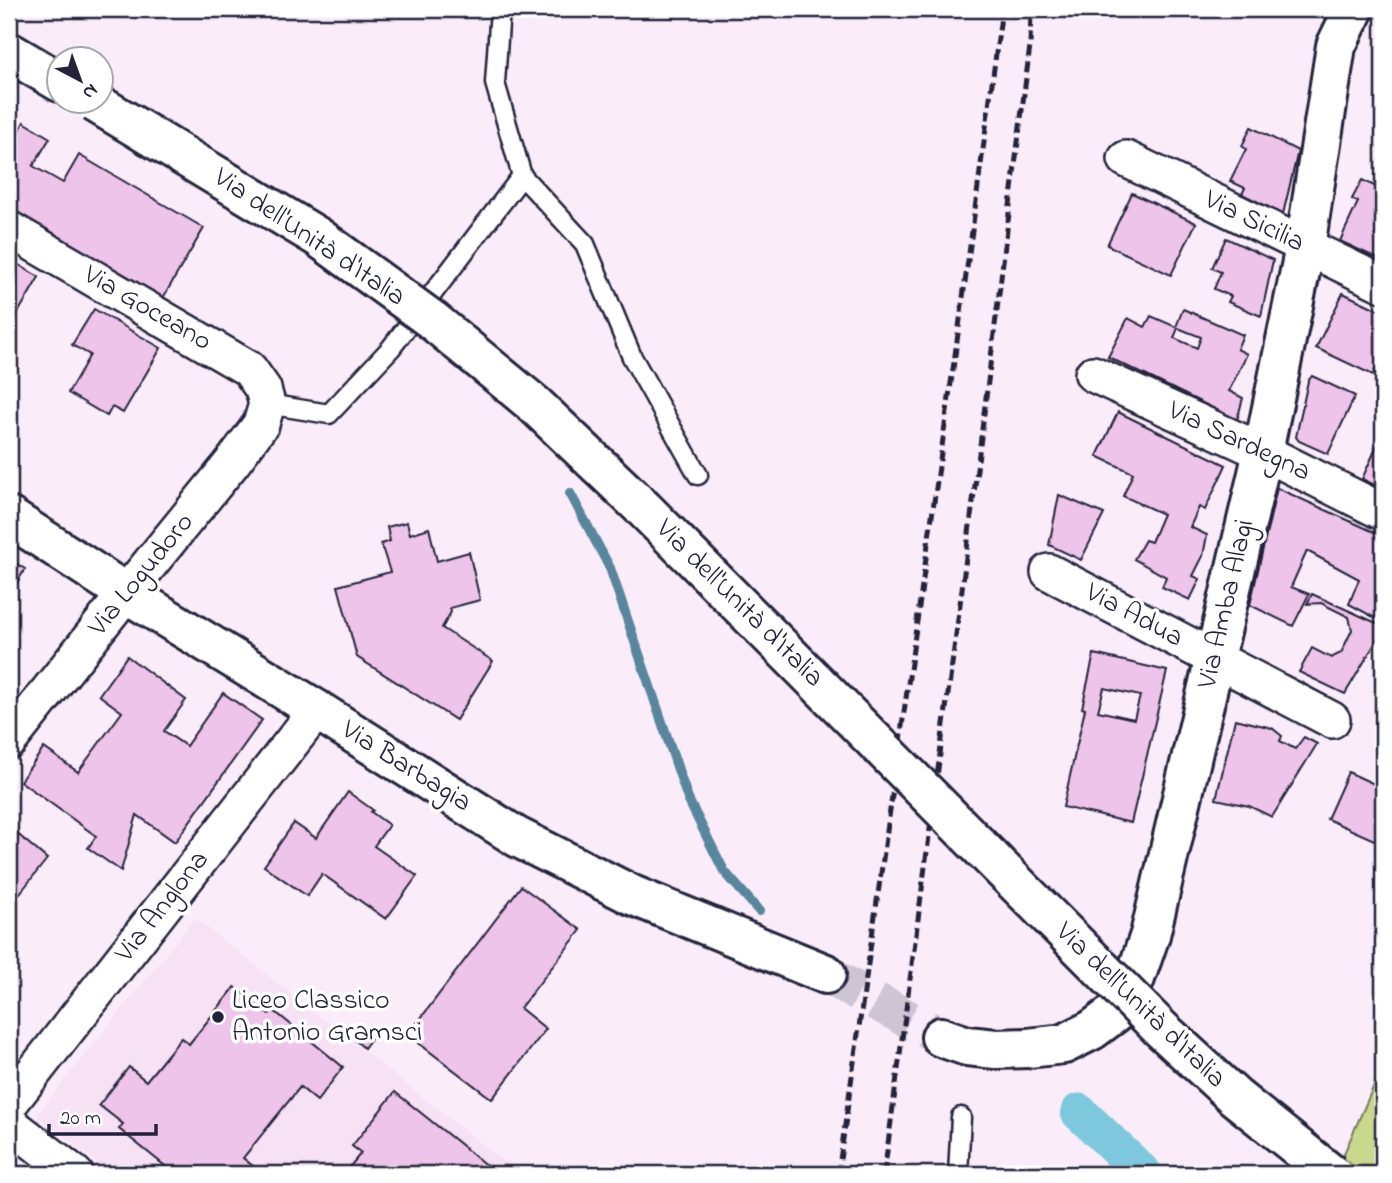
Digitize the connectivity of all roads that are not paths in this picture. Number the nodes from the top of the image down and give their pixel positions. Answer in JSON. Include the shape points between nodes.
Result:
{"nodes":[{"id":1,"x":500,"y":9,"type":"edge"},
{"id":2,"x":1354,"y":9,"type":"edge"},
{"id":3,"x":9,"y":52,"type":"edge"},
{"id":4,"x":46,"y":74,"type":"edge"},
{"id":5,"x":116,"y":115,"type":"edge"},
{"id":6,"x":1126,"y":159,"type":"dead end"},
{"id":7,"x":522,"y":176,"type":"junction"},
{"id":8,"x":9,"y":229,"type":"edge"},
{"id":9,"x":1305,"y":247,"type":"junction"},
{"id":10,"x":1383,"y":285,"type":"edge"},
{"id":11,"x":1093,"y":374,"type":"dead end"},
{"id":12,"x":267,"y":404,"type":"junction"},
{"id":13,"x":1263,"y":452,"type":"junction"},
{"id":14,"x":698,"y":475,"type":"dead end"},
{"id":15,"x":1383,"y":512,"type":"edge"},
{"id":16,"x":9,"y":517,"type":"edge"},
{"id":17,"x":1049,"y":572,"type":"dead end"},
{"id":18,"x":126,"y":593,"type":"junction"},
{"id":19,"x":1214,"y":658,"type":"junction"},
{"id":20,"x":317,"y":710,"type":"junction"},
{"id":21,"x":1332,"y":720,"type":"dead end"},
{"id":22,"x":9,"y":741,"type":"edge"},
{"id":23,"x":825,"y":974,"type":"tunnel mouth"},
{"id":24,"x":941,"y":1037,"type":"tunnel mouth"},
{"id":25,"x":9,"y":1104,"type":"edge"},
{"id":26,"x":961,"y":1117,"type":"dead end"},
{"id":27,"x":9,"y":1123,"type":"edge"},
{"id":28,"x":75,"y":1174,"type":"edge"},
{"id":29,"x":958,"y":1174,"type":"edge"},
{"id":30,"x":1331,"y":1174,"type":"edge"}],
"edges":[{"from":1,"to":7,"type":"lane","via":[[495,83]]},
{"from":2,"to":9,"type":"street","name":"Via Amba Alagi","via":[[1336,46]]},
{"from":3,"to":4,"type":"street"},
{"from":5,"to":30,"type":"street","name":"Via dell'Unità d'Italia","bridge":true,"via":[[318,237],[432,320],[535,405],[1161,1029],[1235,1097]]},
{"from":6,"to":9,"type":"street","name":"Via Sicilia"},
{"from":7,"to":12,"type":"lane","via":[[391,348],[328,414]]},
{"from":7,"to":14,"type":"lane","via":[[585,244],[632,357]]},
{"from":8,"to":12,"type":"street","name":"Via Goceano","via":[[250,369]]},
{"from":9,"to":10,"type":"street","name":"Via Sicilia"},
{"from":9,"to":13,"type":"street","name":"Via Amba Alagi"},
{"from":11,"to":13,"type":"street","name":"Via Sardegna"},
{"from":12,"to":18,"type":"street","name":"Via Logudoro","via":[[254,434]]},
{"from":13,"to":15,"type":"street","name":"Via Sardegna"},
{"from":13,"to":19,"type":"street","name":"Via Amba Alagi"},
{"from":16,"to":18,"type":"street","name":"Via Barbagia"},
{"from":17,"to":19,"type":"street","name":"Via Adua"},
{"from":18,"to":20,"type":"street","name":"Via Barbagia"},
{"from":18,"to":22,"type":"street","name":"Via Logudoro"},
{"from":19,"to":21,"type":"street","name":"Via Adua"},
{"from":19,"to":24,"type":"street","name":"Via Amba Alagi","via":[[1150,935],[1133,984],[1115,1013],[1064,1044],[996,1049]]},
{"from":20,"to":23,"type":"street","name":"Via Barbagia","via":[[517,837],[632,895]]},
{"from":20,"to":25,"type":"street","name":"Via Anglona"},
{"from":26,"to":29,"type":"lane"},
{"from":27,"to":28,"type":"street"}]}
